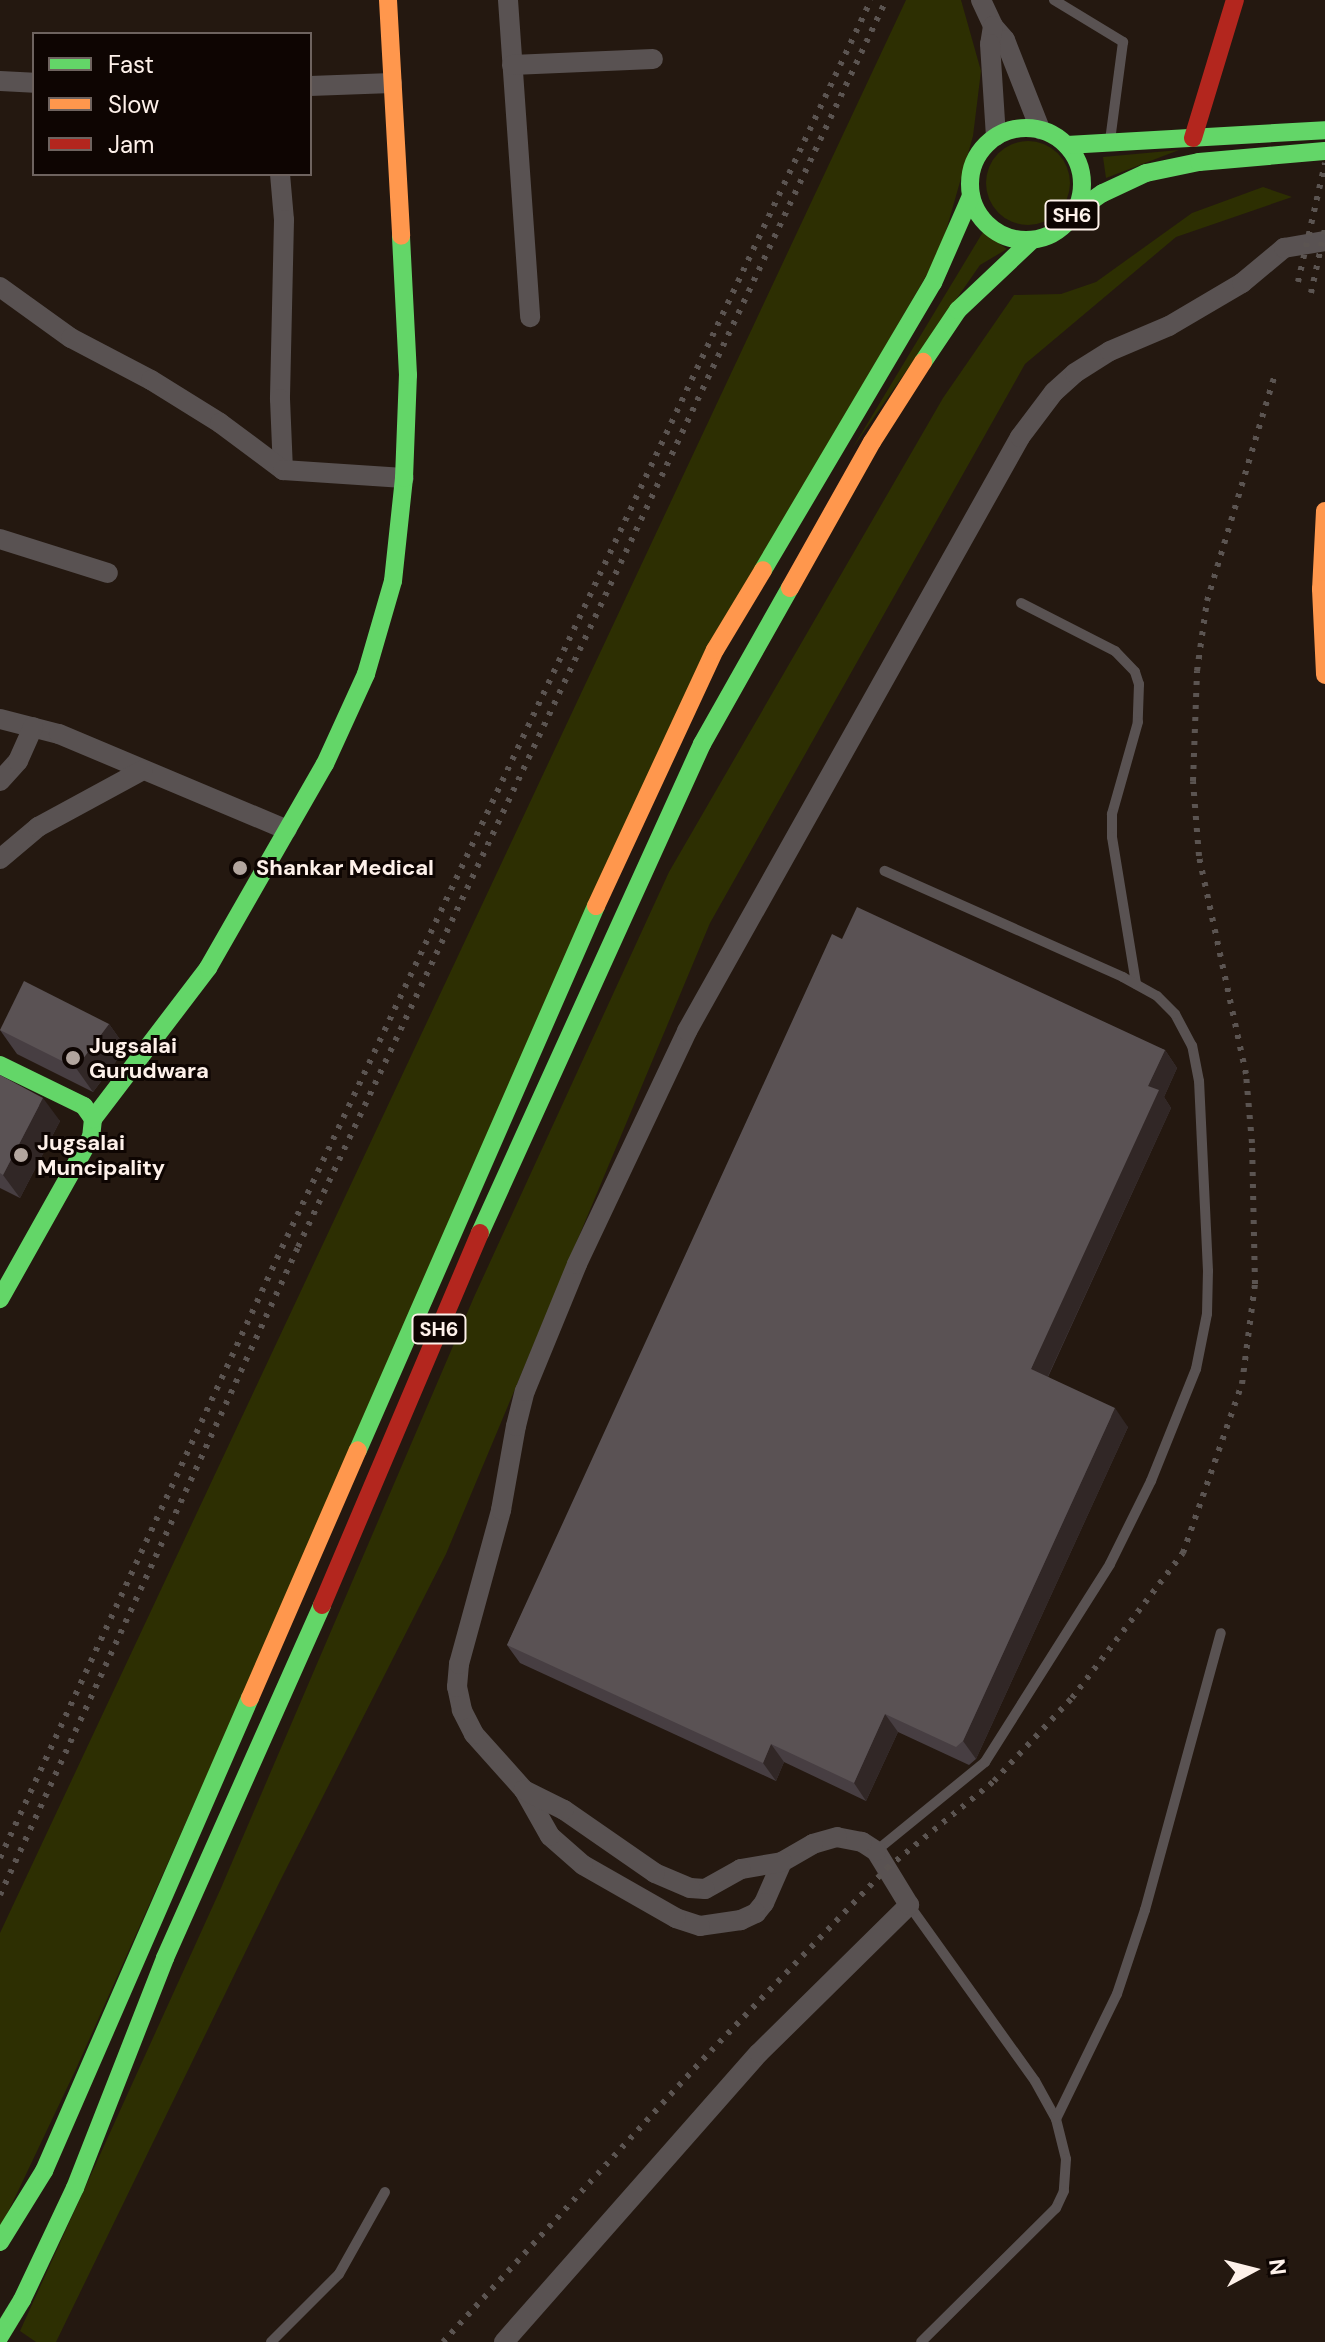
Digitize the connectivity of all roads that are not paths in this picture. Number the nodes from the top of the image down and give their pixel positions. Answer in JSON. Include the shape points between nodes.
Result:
{"nodes":[{"id":1,"x":388,"y":0,"type":"edge"},
{"id":2,"x":508,"y":0,"type":"edge"},
{"id":3,"x":981,"y":0,"type":"edge"},
{"id":4,"x":1054,"y":0,"type":"edge"},
{"id":5,"x":1235,"y":0,"type":"edge"},
{"id":6,"x":993,"y":26,"type":"junction"},
{"id":7,"x":653,"y":59,"type":"dead end"},
{"id":8,"x":512,"y":65,"type":"junction"},
{"id":9,"x":0,"y":81,"type":"edge"},
{"id":10,"x":32,"y":83,"type":"edge"},
{"id":11,"x":392,"y":83,"type":"junction"},
{"id":12,"x":312,"y":86,"type":"edge"},
{"id":13,"x":1040,"y":129,"type":"junction"},
{"id":14,"x":1325,"y":130,"type":"edge"},
{"id":15,"x":996,"y":136,"type":"junction"},
{"id":16,"x":1193,"y":138,"type":"junction"},
{"id":17,"x":1110,"y":143,"type":"junction"},
{"id":18,"x":1067,"y":145,"type":"junction"},
{"id":19,"x":1325,"y":151,"type":"edge"},
{"id":20,"x":280,"y":176,"type":"edge"},
{"id":21,"x":971,"y":196,"type":"junction"},
{"id":22,"x":1074,"y":213,"type":"junction"},
{"id":23,"x":1032,"y":240,"type":"junction"},
{"id":24,"x":1325,"y":241,"type":"edge"},
{"id":25,"x":0,"y":287,"type":"edge"},
{"id":26,"x":530,"y":317,"type":"dead end"},
{"id":27,"x":283,"y":470,"type":"junction"},
{"id":28,"x":404,"y":478,"type":"junction"},
{"id":29,"x":1325,"y":511,"type":"edge"},
{"id":30,"x":0,"y":539,"type":"edge"},
{"id":31,"x":108,"y":573,"type":"dead end"},
{"id":32,"x":1021,"y":603,"type":"dead end"},
{"id":33,"x":1325,"y":675,"type":"edge"},
{"id":34,"x":0,"y":719,"type":"edge"},
{"id":35,"x":33,"y":727,"type":"junction"},
{"id":36,"x":143,"y":770,"type":"junction"},
{"id":37,"x":0,"y":781,"type":"edge"},
{"id":38,"x":287,"y":830,"type":"junction"},
{"id":39,"x":0,"y":859,"type":"edge"},
{"id":40,"x":885,"y":871,"type":"dead end"},
{"id":41,"x":1136,"y":984,"type":"junction"},
{"id":42,"x":0,"y":1065,"type":"edge"},
{"id":43,"x":93,"y":1119,"type":"junction"},
{"id":44,"x":0,"y":1299,"type":"edge"},
{"id":45,"x":1221,"y":1633,"type":"dead end"},
{"id":46,"x":524,"y":1790,"type":"junction"},
{"id":47,"x":876,"y":1851,"type":"junction"},
{"id":48,"x":782,"y":1862,"type":"junction"},
{"id":49,"x":909,"y":1905,"type":"junction"},
{"id":50,"x":1056,"y":2119,"type":"junction"},
{"id":51,"x":385,"y":2192,"type":"dead end"},
{"id":52,"x":0,"y":2242,"type":"edge"},
{"id":53,"x":0,"y":2336,"type":"edge"},
{"id":54,"x":271,"y":2342,"type":"edge"},
{"id":55,"x":504,"y":2342,"type":"edge"},
{"id":56,"x":921,"y":2342,"type":"edge"}],
"edges":[{"from":1,"to":11,"type":"main road"},
{"from":2,"to":8,"type":"street"},
{"from":3,"to":6,"type":"street"},
{"from":4,"to":17,"type":"lane","via":[[1123,42]]},
{"from":5,"to":16,"type":"main road"},
{"from":6,"to":13,"type":"street","via":[[1005,40]]},
{"from":6,"to":15,"type":"street"},
{"from":7,"to":8,"type":"street"},
{"from":8,"to":26,"type":"street"},
{"from":9,"to":10,"type":"street"},
{"from":11,"to":12,"type":"street"},
{"from":11,"to":28,"type":"main road","via":[[408,375]]},
{"from":13,"to":15,"type":"main road","via":[[1017,128]]},
{"from":13,"to":18,"type":"main road"},
{"from":14,"to":16,"type":"main road"},
{"from":15,"to":21,"type":"main road","number":"SH6","via":[[979,152],[971,173]]},
{"from":16,"to":17,"type":"main road"},
{"from":17,"to":18,"type":"main road"},
{"from":18,"to":22,"type":"main road","number":"SH6","via":[[1082,178]]},
{"from":19,"to":22,"type":"main road","number":"SH6","via":[[1199,162],[1146,173]]},
{"from":20,"to":27,"type":"street"},
{"from":21,"to":23,"type":"main road","number":"SH6","via":[[993,230]]},
{"from":21,"to":52,"type":"main road","number":"SH6","via":[[920,305],[715,650],[633,820],[44,2171]]},
{"from":22,"to":23,"type":"main road","number":"SH6","via":[[1062,227]]},
{"from":23,"to":53,"type":"main road","number":"SH6","via":[[958,310],[931,349],[872,442],[702,744],[509,1164],[165,1958],[75,2188]]},
{"from":24,"to":46,"type":"street","via":[[1284,248],[1242,283],[1169,326],[1110,351],[1054,392],[1020,437],[687,1031],[577,1264],[525,1391],[499,1521],[459,1664],[457,1687],[474,1734]]},
{"from":25,"to":27,"type":"street","via":[[71,338],[220,423]]},
{"from":27,"to":28,"type":"street"},
{"from":28,"to":38,"type":"main road","via":[[393,581],[366,674],[325,764]]},
{"from":29,"to":33,"type":"main road"},
{"from":30,"to":31,"type":"street"},
{"from":32,"to":41,"type":"lane","via":[[1115,651],[1139,684],[1138,722],[1112,826]]},
{"from":34,"to":35,"type":"street"},
{"from":35,"to":36,"type":"street"},
{"from":35,"to":37,"type":"street","via":[[18,761]]},
{"from":36,"to":38,"type":"street"},
{"from":36,"to":39,"type":"street","via":[[38,827]]},
{"from":38,"to":43,"type":"main road","via":[[208,968]]},
{"from":40,"to":41,"type":"lane"},
{"from":41,"to":47,"type":"lane","via":[[1175,1014],[1192,1046],[1199,1081],[1208,1271],[1207,1314],[1196,1369],[1151,1481],[1110,1564],[1011,1726],[985,1762]]},
{"from":42,"to":43,"type":"main road","via":[[84,1106]]},
{"from":43,"to":44,"type":"main road","via":[[91,1137]]},
{"from":45,"to":50,"type":"lane","via":[[1117,1994]]},
{"from":46,"to":48,"type":"street","via":[[564,1810],[655,1873],[690,1888],[705,1889],[741,1869]]},
{"from":46,"to":48,"type":"street","via":[[550,1836],[583,1865],[690,1924],[715,1925],[756,1913]]},
{"from":47,"to":48,"type":"street","via":[[837,1837]]},
{"from":47,"to":49,"type":"street"},
{"from":49,"to":50,"type":"lane","via":[[1035,2081]]},
{"from":49,"to":55,"type":"street","via":[[759,2053]]},
{"from":50,"to":56,"type":"lane","via":[[1066,2159],[1056,2208]]},
{"from":51,"to":54,"type":"lane","via":[[339,2274]]}]}
